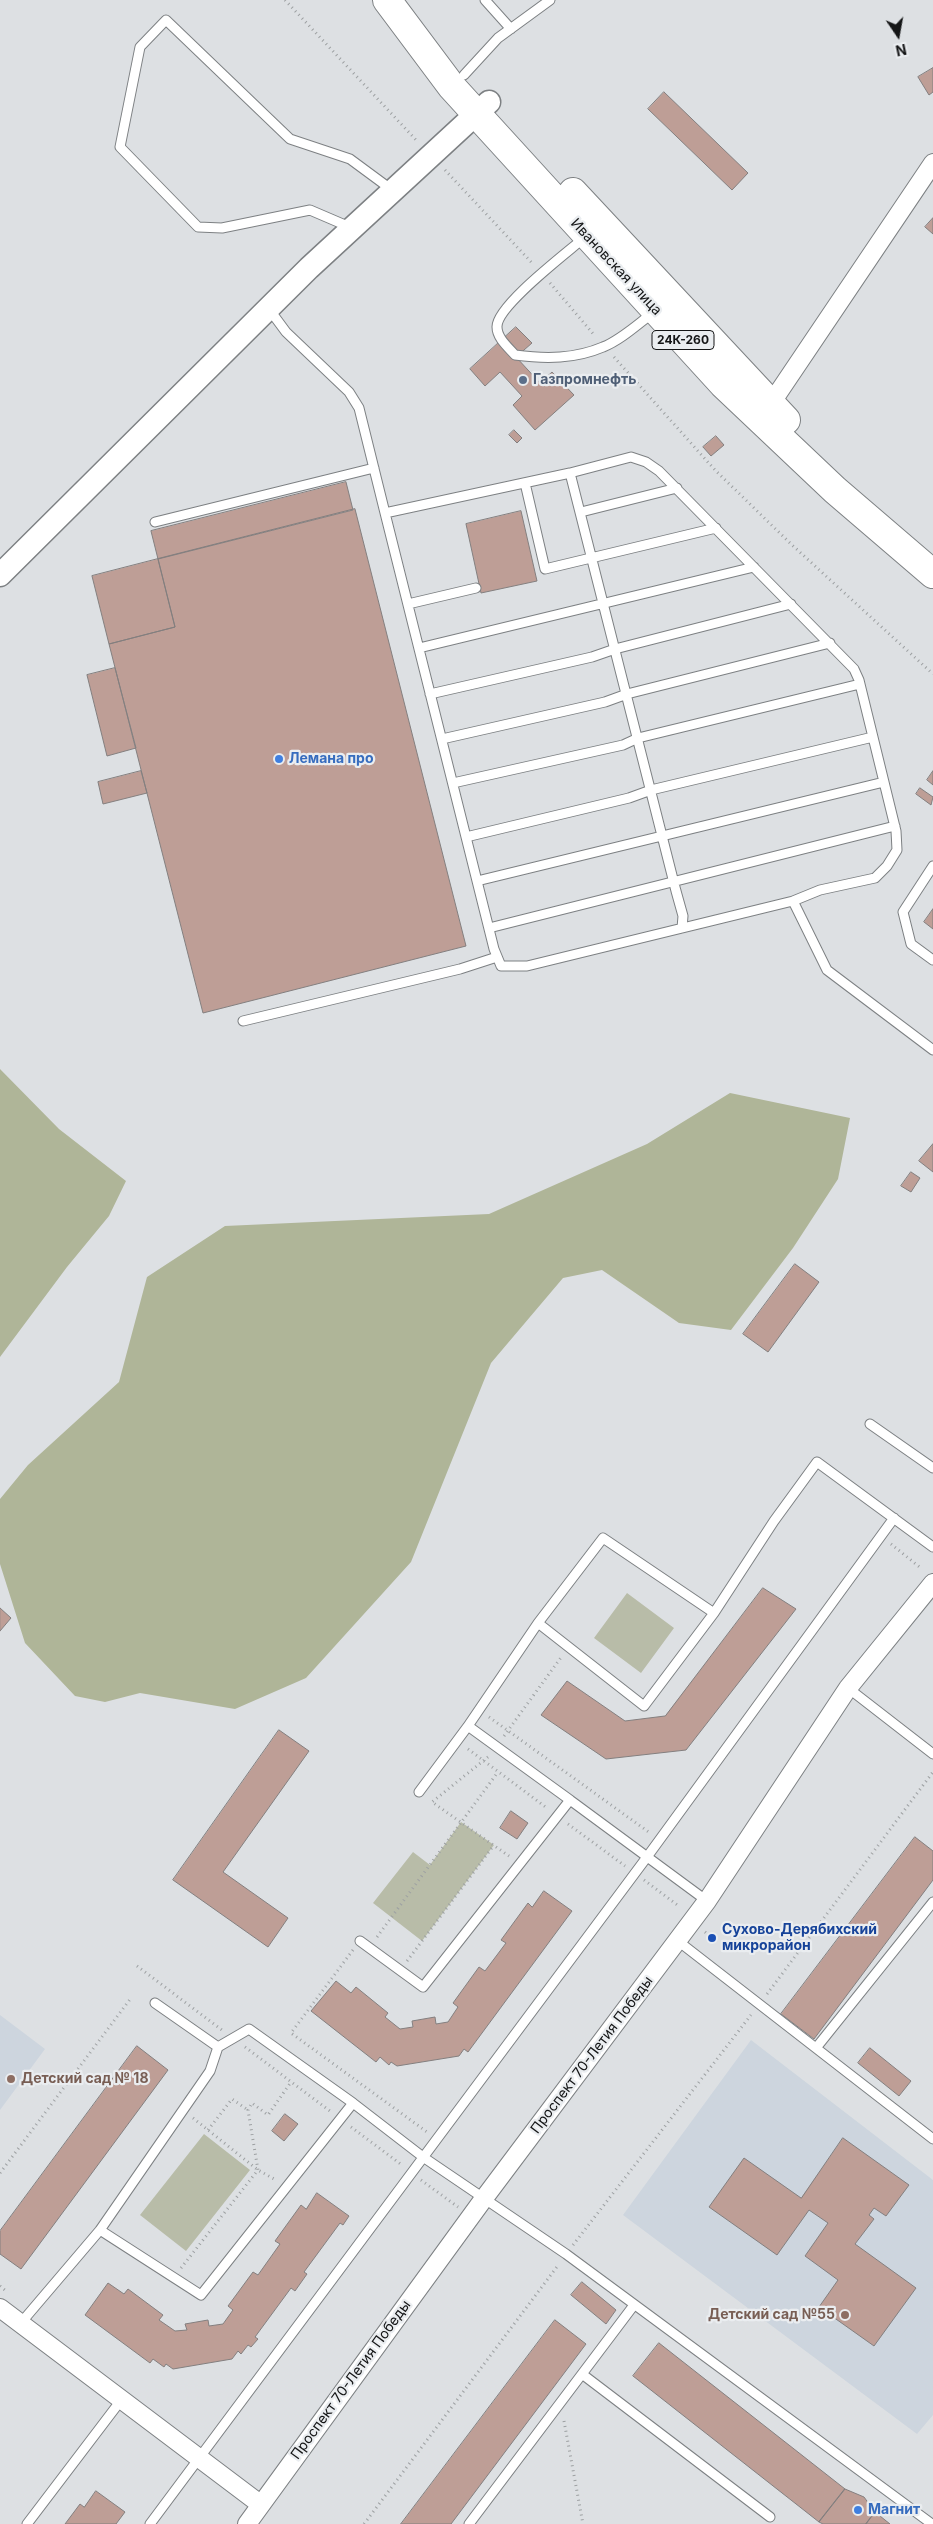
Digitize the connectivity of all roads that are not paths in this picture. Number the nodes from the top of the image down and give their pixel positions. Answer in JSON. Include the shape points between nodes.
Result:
{"nodes":[{"id":1,"x":387,"y":0,"type":"edge"},
{"id":2,"x":398,"y":0,"type":"edge"},
{"id":3,"x":486,"y":0,"type":"edge"},
{"id":4,"x":550,"y":0,"type":"edge"},
{"id":5,"x":511,"y":29,"type":"junction"},
{"id":6,"x":464,"y":75,"type":"junction"},
{"id":7,"x":483,"y":108,"type":"junction"},
{"id":8,"x":933,"y":164,"type":"edge"},
{"id":9,"x":392,"y":190,"type":"junction"},
{"id":10,"x":352,"y":228,"type":"junction"},
{"id":11,"x":588,"y":236,"type":"junction"},
{"id":12,"x":269,"y":309,"type":"junction"},
{"id":13,"x":657,"y":310,"type":"junction"},
{"id":14,"x":770,"y":405,"type":"junction"},
{"id":15,"x":374,"y":468,"type":"junction"},
{"id":16,"x":570,"y":473,"type":"junction"},
{"id":17,"x":525,"y":483,"type":"junction"},
{"id":18,"x":677,"y":488,"type":"junction"},
{"id":19,"x":581,"y":512,"type":"junction"},
{"id":20,"x":385,"y":513,"type":"junction"},
{"id":21,"x":155,"y":522,"type":"dead end"},
{"id":22,"x":716,"y":528,"type":"junction"},
{"id":23,"x":593,"y":558,"type":"junction"},
{"id":24,"x":933,"y":562,"type":"edge"},
{"id":25,"x":754,"y":567,"type":"junction"},
{"id":26,"x":933,"y":574,"type":"edge"},
{"id":27,"x":0,"y":575,"type":"edge"},
{"id":28,"x":476,"y":588,"type":"dead end"},
{"id":29,"x":604,"y":603,"type":"junction"},
{"id":30,"x":408,"y":604,"type":"junction"},
{"id":31,"x":791,"y":604,"type":"junction"},
{"id":32,"x":830,"y":643,"type":"junction"},
{"id":33,"x":419,"y":648,"type":"junction"},
{"id":34,"x":615,"y":649,"type":"junction"},
{"id":35,"x":860,"y":684,"type":"junction"},
{"id":36,"x":430,"y":694,"type":"junction"},
{"id":37,"x":627,"y":694,"type":"junction"},
{"id":38,"x":638,"y":738,"type":"junction"},
{"id":39,"x":873,"y":738,"type":"junction"},
{"id":40,"x":442,"y":739,"type":"junction"},
{"id":41,"x":884,"y":782,"type":"junction"},
{"id":42,"x":453,"y":783,"type":"junction"},
{"id":43,"x":651,"y":790,"type":"junction"},
{"id":44,"x":894,"y":826,"type":"junction"},
{"id":45,"x":663,"y":836,"type":"junction"},
{"id":46,"x":466,"y":837,"type":"junction"},
{"id":47,"x":933,"y":866,"type":"edge"},
{"id":48,"x":477,"y":881,"type":"junction"},
{"id":49,"x":674,"y":881,"type":"junction"},
{"id":50,"x":793,"y":901,"type":"junction"},
{"id":51,"x":489,"y":928,"type":"junction"},
{"id":52,"x":682,"y":928,"type":"junction"},
{"id":53,"x":498,"y":957,"type":"junction"},
{"id":54,"x":933,"y":960,"type":"edge"},
{"id":55,"x":243,"y":1021,"type":"dead end"},
{"id":56,"x":933,"y":1050,"type":"edge"},
{"id":57,"x":870,"y":1424,"type":"dead end"},
{"id":58,"x":933,"y":1468,"type":"edge"},
{"id":59,"x":894,"y":1518,"type":"junction"},
{"id":60,"x":933,"y":1546,"type":"edge"},
{"id":61,"x":933,"y":1583,"type":"edge"},
{"id":62,"x":714,"y":1613,"type":"junction"},
{"id":63,"x":538,"y":1623,"type":"junction"},
{"id":64,"x":848,"y":1688,"type":"junction"},
{"id":65,"x":468,"y":1726,"type":"junction"},
{"id":66,"x":933,"y":1754,"type":"edge"},
{"id":67,"x":419,"y":1792,"type":"dead end"},
{"id":68,"x":570,"y":1800,"type":"junction"},
{"id":69,"x":647,"y":1857,"type":"junction"},
{"id":70,"x":707,"y":1901,"type":"junction"},
{"id":71,"x":933,"y":1902,"type":"edge"},
{"id":72,"x":360,"y":1941,"type":"road end"},
{"id":73,"x":678,"y":1941,"type":"junction"},
{"id":74,"x":154,"y":2002,"type":"dead end"},
{"id":75,"x":218,"y":2047,"type":"junction"},
{"id":76,"x":816,"y":2048,"type":"junction"},
{"id":77,"x":353,"y":2103,"type":"junction"},
{"id":78,"x":933,"y":2139,"type":"edge"},
{"id":79,"x":423,"y":2157,"type":"junction"},
{"id":80,"x":485,"y":2197,"type":"junction"},
{"id":81,"x":100,"y":2230,"type":"junction"},
{"id":82,"x":634,"y":2305,"type":"junction"},
{"id":83,"x":0,"y":2308,"type":"edge"},
{"id":84,"x":20,"y":2324,"type":"junction"},
{"id":85,"x":582,"y":2374,"type":"junction"},
{"id":86,"x":122,"y":2399,"type":"junction"},
{"id":87,"x":200,"y":2458,"type":"junction"},
{"id":88,"x":260,"y":2504,"type":"junction"},
{"id":89,"x":770,"y":2517,"type":"dead end"},
{"id":90,"x":27,"y":2524,"type":"edge"},
{"id":91,"x":150,"y":2524,"type":"edge"},
{"id":92,"x":247,"y":2524,"type":"edge"},
{"id":93,"x":469,"y":2524,"type":"edge"},
{"id":94,"x":932,"y":2524,"type":"edge"}],
"edges":[{"from":1,"to":7,"type":"main road","name":"Ивановская улица","number":"24К-260","via":[[452,87]]},
{"from":2,"to":6,"type":"main road","name":"Ивановская улица","number":"24К-260"},
{"from":3,"to":5,"type":"lane"},
{"from":4,"to":5,"type":"lane"},
{"from":5,"to":6,"type":"lane","via":[[498,38]]},
{"from":6,"to":7,"type":"main road","name":"Ивановская улица","number":"24К-260"},
{"from":7,"to":9,"type":"street"},
{"from":7,"to":11,"type":"main road","name":"Ивановская улица","number":"24К-260"},
{"from":7,"to":14,"type":"main road","name":"Ивановская улица","number":"24К-260"},
{"from":8,"to":14,"type":"street"},
{"from":9,"to":10,"type":"street"},
{"from":9,"to":10,"type":"lane","via":[[350,159],[290,139],[166,20],[140,47],[120,147],[198,227],[222,228],[310,210]]},
{"from":10,"to":12,"type":"street"},
{"from":11,"to":13,"type":"main road","name":"Ивановская улица","number":"24К-260"},
{"from":11,"to":13,"type":"lane","via":[[513,299],[501,313],[497,326],[501,338],[515,355],[570,357],[605,347]]},
{"from":12,"to":15,"type":"lane","via":[[286,332],[349,392],[359,408]]},
{"from":12,"to":27,"type":"street"},
{"from":13,"to":26,"type":"main road","name":"Ивановская улица","number":"24К-260","via":[[757,417],[835,490]]},
{"from":14,"to":24,"type":"main road","number":"24К-260"},
{"from":15,"to":20,"type":"lane"},
{"from":15,"to":21,"type":"lane"},
{"from":16,"to":17,"type":"lane"},
{"from":16,"to":18,"type":"lane","via":[[631,457],[646,462]]},
{"from":16,"to":19,"type":"lane"},
{"from":17,"to":20,"type":"lane"},
{"from":17,"to":23,"type":"lane","via":[[545,569]]},
{"from":18,"to":19,"type":"lane"},
{"from":18,"to":22,"type":"lane"},
{"from":19,"to":23,"type":"lane"},
{"from":20,"to":30,"type":"lane"},
{"from":22,"to":23,"type":"lane"},
{"from":22,"to":25,"type":"lane"},
{"from":23,"to":29,"type":"lane"},
{"from":25,"to":29,"type":"lane"},
{"from":25,"to":31,"type":"lane"},
{"from":28,"to":30,"type":"lane"},
{"from":29,"to":33,"type":"lane"},
{"from":29,"to":34,"type":"lane"},
{"from":30,"to":33,"type":"lane"},
{"from":31,"to":32,"type":"lane"},
{"from":31,"to":34,"type":"lane"},
{"from":32,"to":35,"type":"lane","via":[[854,668]]},
{"from":32,"to":37,"type":"lane"},
{"from":33,"to":36,"type":"lane"},
{"from":34,"to":36,"type":"lane"},
{"from":34,"to":37,"type":"lane"},
{"from":35,"to":38,"type":"lane"},
{"from":35,"to":39,"type":"lane"},
{"from":36,"to":40,"type":"lane"},
{"from":37,"to":38,"type":"lane"},
{"from":37,"to":40,"type":"lane","via":[[605,702]]},
{"from":38,"to":42,"type":"lane","via":[[623,745]]},
{"from":38,"to":43,"type":"lane"},
{"from":39,"to":41,"type":"lane"},
{"from":39,"to":43,"type":"lane"},
{"from":40,"to":42,"type":"lane"},
{"from":41,"to":44,"type":"lane"},
{"from":41,"to":45,"type":"lane"},
{"from":42,"to":46,"type":"lane"},
{"from":43,"to":45,"type":"lane"},
{"from":43,"to":46,"type":"lane"},
{"from":44,"to":49,"type":"lane"},
{"from":44,"to":50,"type":"lane","via":[[897,850],[875,878],[820,890]]},
{"from":45,"to":48,"type":"lane"},
{"from":45,"to":49,"type":"lane"},
{"from":46,"to":48,"type":"lane"},
{"from":47,"to":54,"type":"lane","via":[[903,912],[911,944]]},
{"from":48,"to":51,"type":"lane"},
{"from":49,"to":51,"type":"lane"},
{"from":49,"to":52,"type":"lane","via":[[683,916]]},
{"from":50,"to":52,"type":"lane"},
{"from":50,"to":56,"type":"lane","via":[[827,970]]},
{"from":51,"to":53,"type":"lane"},
{"from":52,"to":53,"type":"lane","via":[[526,966],[501,966]]},
{"from":53,"to":55,"type":"lane"},
{"from":57,"to":58,"type":"lane"},
{"from":59,"to":60,"type":"lane"},
{"from":59,"to":62,"type":"lane","via":[[817,1462]]},
{"from":59,"to":69,"type":"lane"},
{"from":61,"to":64,"type":"street","name":"Проспект 70-Летия Победы"},
{"from":62,"to":63,"type":"lane","via":[[603,1538]]},
{"from":62,"to":63,"type":"lane","via":[[644,1706]]},
{"from":63,"to":65,"type":"lane"},
{"from":64,"to":66,"type":"lane"},
{"from":64,"to":70,"type":"street","name":"Проспект 70-Летия Победы"},
{"from":65,"to":67,"type":"lane"},
{"from":65,"to":68,"type":"lane"},
{"from":68,"to":69,"type":"lane"},
{"from":68,"to":72,"type":"lane","via":[[424,1987]]},
{"from":69,"to":70,"type":"lane"},
{"from":69,"to":79,"type":"lane"},
{"from":70,"to":73,"type":"street","name":"Проспект 70-Летия Победы"},
{"from":71,"to":76,"type":"lane"},
{"from":73,"to":76,"type":"lane"},
{"from":73,"to":80,"type":"street","name":"Проспект 70-Летия Победы"},
{"from":74,"to":75,"type":"lane"},
{"from":75,"to":77,"type":"lane","via":[[249,2029]]},
{"from":75,"to":81,"type":"lane","via":[[210,2072]]},
{"from":76,"to":78,"type":"lane"},
{"from":77,"to":79,"type":"lane"},
{"from":77,"to":81,"type":"lane","via":[[201,2295]]},
{"from":79,"to":80,"type":"lane"},
{"from":79,"to":87,"type":"lane"},
{"from":80,"to":82,"type":"lane"},
{"from":80,"to":88,"type":"street","name":"Проспект 70-Летия Победы"},
{"from":81,"to":84,"type":"lane"},
{"from":82,"to":85,"type":"lane"},
{"from":82,"to":94,"type":"lane"},
{"from":83,"to":84,"type":"street"},
{"from":84,"to":86,"type":"street"},
{"from":85,"to":89,"type":"lane"},
{"from":85,"to":93,"type":"lane"},
{"from":86,"to":87,"type":"street"},
{"from":86,"to":90,"type":"lane"},
{"from":87,"to":88,"type":"street"},
{"from":87,"to":91,"type":"lane"},
{"from":88,"to":92,"type":"street","name":"Проспект 70-Летия Победы"}]}
